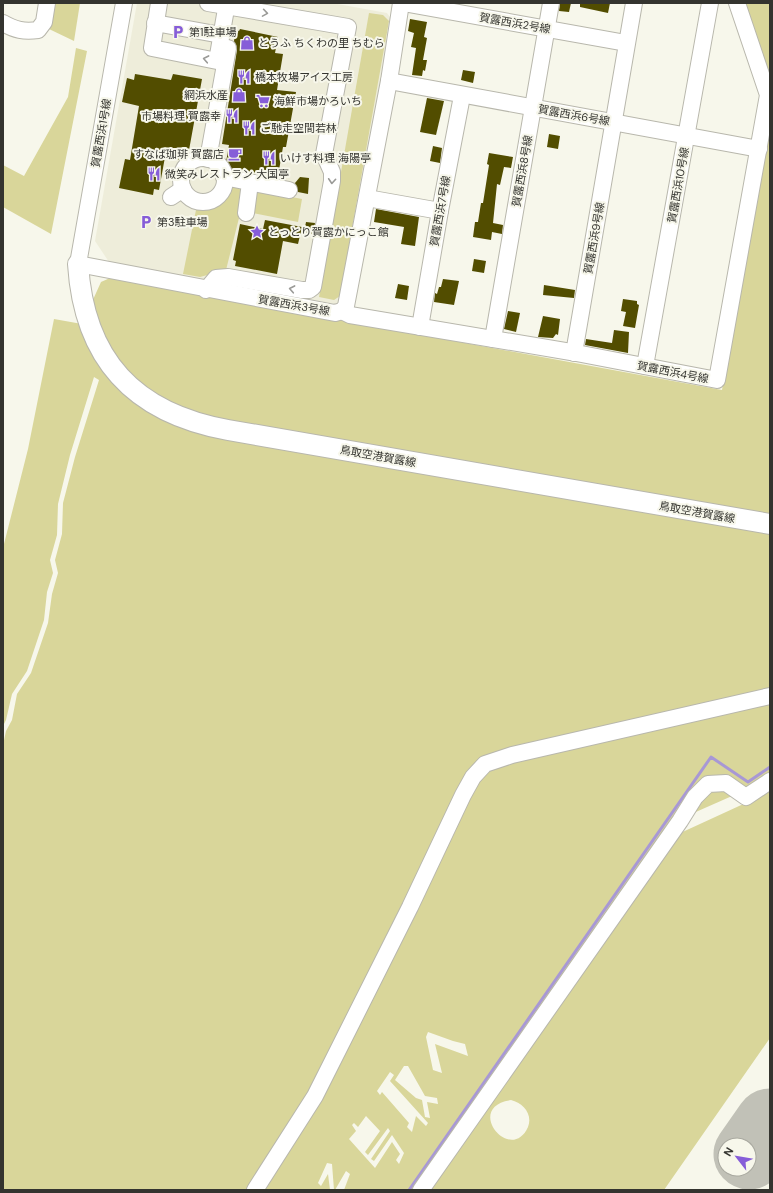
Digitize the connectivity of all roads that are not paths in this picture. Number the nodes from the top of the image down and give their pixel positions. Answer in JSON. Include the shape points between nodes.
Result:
{"nodes":[{"id":1,"x":47,"y":3,"type":"edge"},
{"id":2,"x":124,"y":3,"type":"edge"},
{"id":3,"x":159,"y":3,"type":"edge"},
{"id":4,"x":208,"y":3,"type":"edge"},
{"id":5,"x":402,"y":3,"type":"edge"},
{"id":6,"x":551,"y":3,"type":"edge"},
{"id":7,"x":634,"y":3,"type":"edge"},
{"id":8,"x":710,"y":3,"type":"edge"},
{"id":9,"x":715,"y":3,"type":"edge"},
{"id":10,"x":227,"y":5,"type":"edge"},
{"id":11,"x":738,"y":5,"type":"edge"},
{"id":12,"x":3,"y":23,"type":"edge"},
{"id":13,"x":155,"y":23,"type":"junction"},
{"id":14,"x":546,"y":29,"type":"junction"},
{"id":15,"x":227,"y":30,"type":"junction"},
{"id":16,"x":626,"y":43,"type":"junction"},
{"id":17,"x":389,"y":81,"type":"junction"},
{"id":18,"x":462,"y":96,"type":"junction"},
{"id":19,"x":533,"y":108,"type":"junction"},
{"id":20,"x":613,"y":122,"type":"junction"},
{"id":21,"x":687,"y":136,"type":"junction"},
{"id":22,"x":759,"y":149,"type":"junction"},
{"id":23,"x":208,"y":159,"type":"junction"},
{"id":24,"x":224,"y":177,"type":"junction"},
{"id":25,"x":250,"y":183,"type":"junction"},
{"id":26,"x":289,"y":190,"type":"dead end"},
{"id":27,"x":367,"y":198,"type":"junction"},
{"id":28,"x":440,"y":211,"type":"junction"},
{"id":29,"x":246,"y":213,"type":"dead end"},
{"id":30,"x":78,"y":264,"type":"junction"},
{"id":31,"x":206,"y":290,"type":"junction"},
{"id":32,"x":342,"y":312,"type":"junction"},
{"id":33,"x":420,"y":327,"type":"junction"},
{"id":34,"x":493,"y":339,"type":"junction"},
{"id":35,"x":574,"y":353,"type":"junction"},
{"id":36,"x":644,"y":366,"type":"junction"},
{"id":37,"x":770,"y":524,"type":"edge"},
{"id":38,"x":770,"y":696,"type":"edge"},
{"id":39,"x":770,"y":781,"type":"edge"},
{"id":40,"x":255,"y":1190,"type":"edge"},
{"id":41,"x":421,"y":1190,"type":"edge"}],
"edges":[{"from":1,"to":12,"type":"street","via":[[44,22],[38,30],[25,32]]},
{"from":2,"to":30,"type":"street","name":"賀露西浜1号線"},
{"from":3,"to":13,"type":"street"},
{"from":4,"to":10,"type":"street"},
{"from":5,"to":14,"type":"street","name":"賀露西浜2号線"},
{"from":5,"to":17,"type":"street","name":"賀露西浜3号線"},
{"from":6,"to":14,"type":"street","name":"賀露西浜8号線"},
{"from":7,"to":16,"type":"street"},
{"from":8,"to":21,"type":"street","name":"賀露西浜10号線"},
{"from":9,"to":11,"type":"street"},
{"from":10,"to":15,"type":"street"},
{"from":10,"to":31,"type":"street","one_way":true,"via":[[348,26],[324,154],[332,172],[332,181],[314,286],[309,290],[302,290],[228,277],[216,278]]},
{"from":11,"to":22,"type":"street","name":"賀露西浜4号線","via":[[768,95]]},
{"from":13,"to":15,"type":"street"},
{"from":15,"to":13,"type":"street","one_way":true,"via":[[217,61],[152,48]]},
{"from":14,"to":16,"type":"street","name":"賀露西浜2号線"},
{"from":14,"to":19,"type":"street","name":"賀露西浜8号線"},
{"from":15,"to":23,"type":"street"},
{"from":16,"to":20,"type":"street"},
{"from":17,"to":18,"type":"street","name":"賀露西浜6号線"},
{"from":17,"to":27,"type":"street","name":"賀露西浜3号線"},
{"from":18,"to":19,"type":"street","name":"賀露西浜6号線"},
{"from":18,"to":28,"type":"street","name":"賀露西浜7号線"},
{"from":19,"to":20,"type":"street","name":"賀露西浜6号線"},
{"from":19,"to":34,"type":"street","name":"賀露西浜8号線"},
{"from":20,"to":21,"type":"street","name":"賀露西浜6号線"},
{"from":20,"to":35,"type":"street","name":"賀露西浜9号線"},
{"from":21,"to":22,"type":"street","name":"賀露西浜6号線"},
{"from":21,"to":36,"type":"street","name":"賀露西浜10号線"},
{"from":22,"to":36,"type":"street","name":"賀露西浜4号線","via":[[718,380]]},
{"from":23,"to":24,"type":"street","via":[[220,167]]},
{"from":23,"to":24,"type":"street","via":[[193,160],[187,164],[177,193],[194,201],[208,201],[220,194]]},
{"from":24,"to":25,"type":"street"},
{"from":25,"to":26,"type":"street"},
{"from":25,"to":29,"type":"street"},
{"from":27,"to":28,"type":"street"},
{"from":27,"to":32,"type":"street","name":"賀露西浜3号線","via":[[346,306]]},
{"from":28,"to":33,"type":"street","name":"賀露西浜7号線"},
{"from":30,"to":31,"type":"street","name":"賀露西浜3号線"},
{"from":30,"to":37,"type":"main road","name":"鳥取空港賀露線","via":[[85,314],[103,354],[122,379],[146,400],[185,420],[228,430]]},
{"from":31,"to":32,"type":"street","name":"賀露西浜3号線","via":[[335,313]]},
{"from":32,"to":33,"type":"street","name":"賀露西浜4号線"},
{"from":33,"to":34,"type":"street","name":"賀露西浜4号線"},
{"from":34,"to":35,"type":"street","name":"賀露西浜4号線"},
{"from":35,"to":36,"type":"street","name":"賀露西浜4号線"},
{"from":38,"to":40,"type":"street","via":[[485,764],[473,777],[463,795],[410,908],[315,1096]]},
{"from":39,"to":41,"type":"street","via":[[746,797],[726,783],[708,784],[695,797]]}]}
